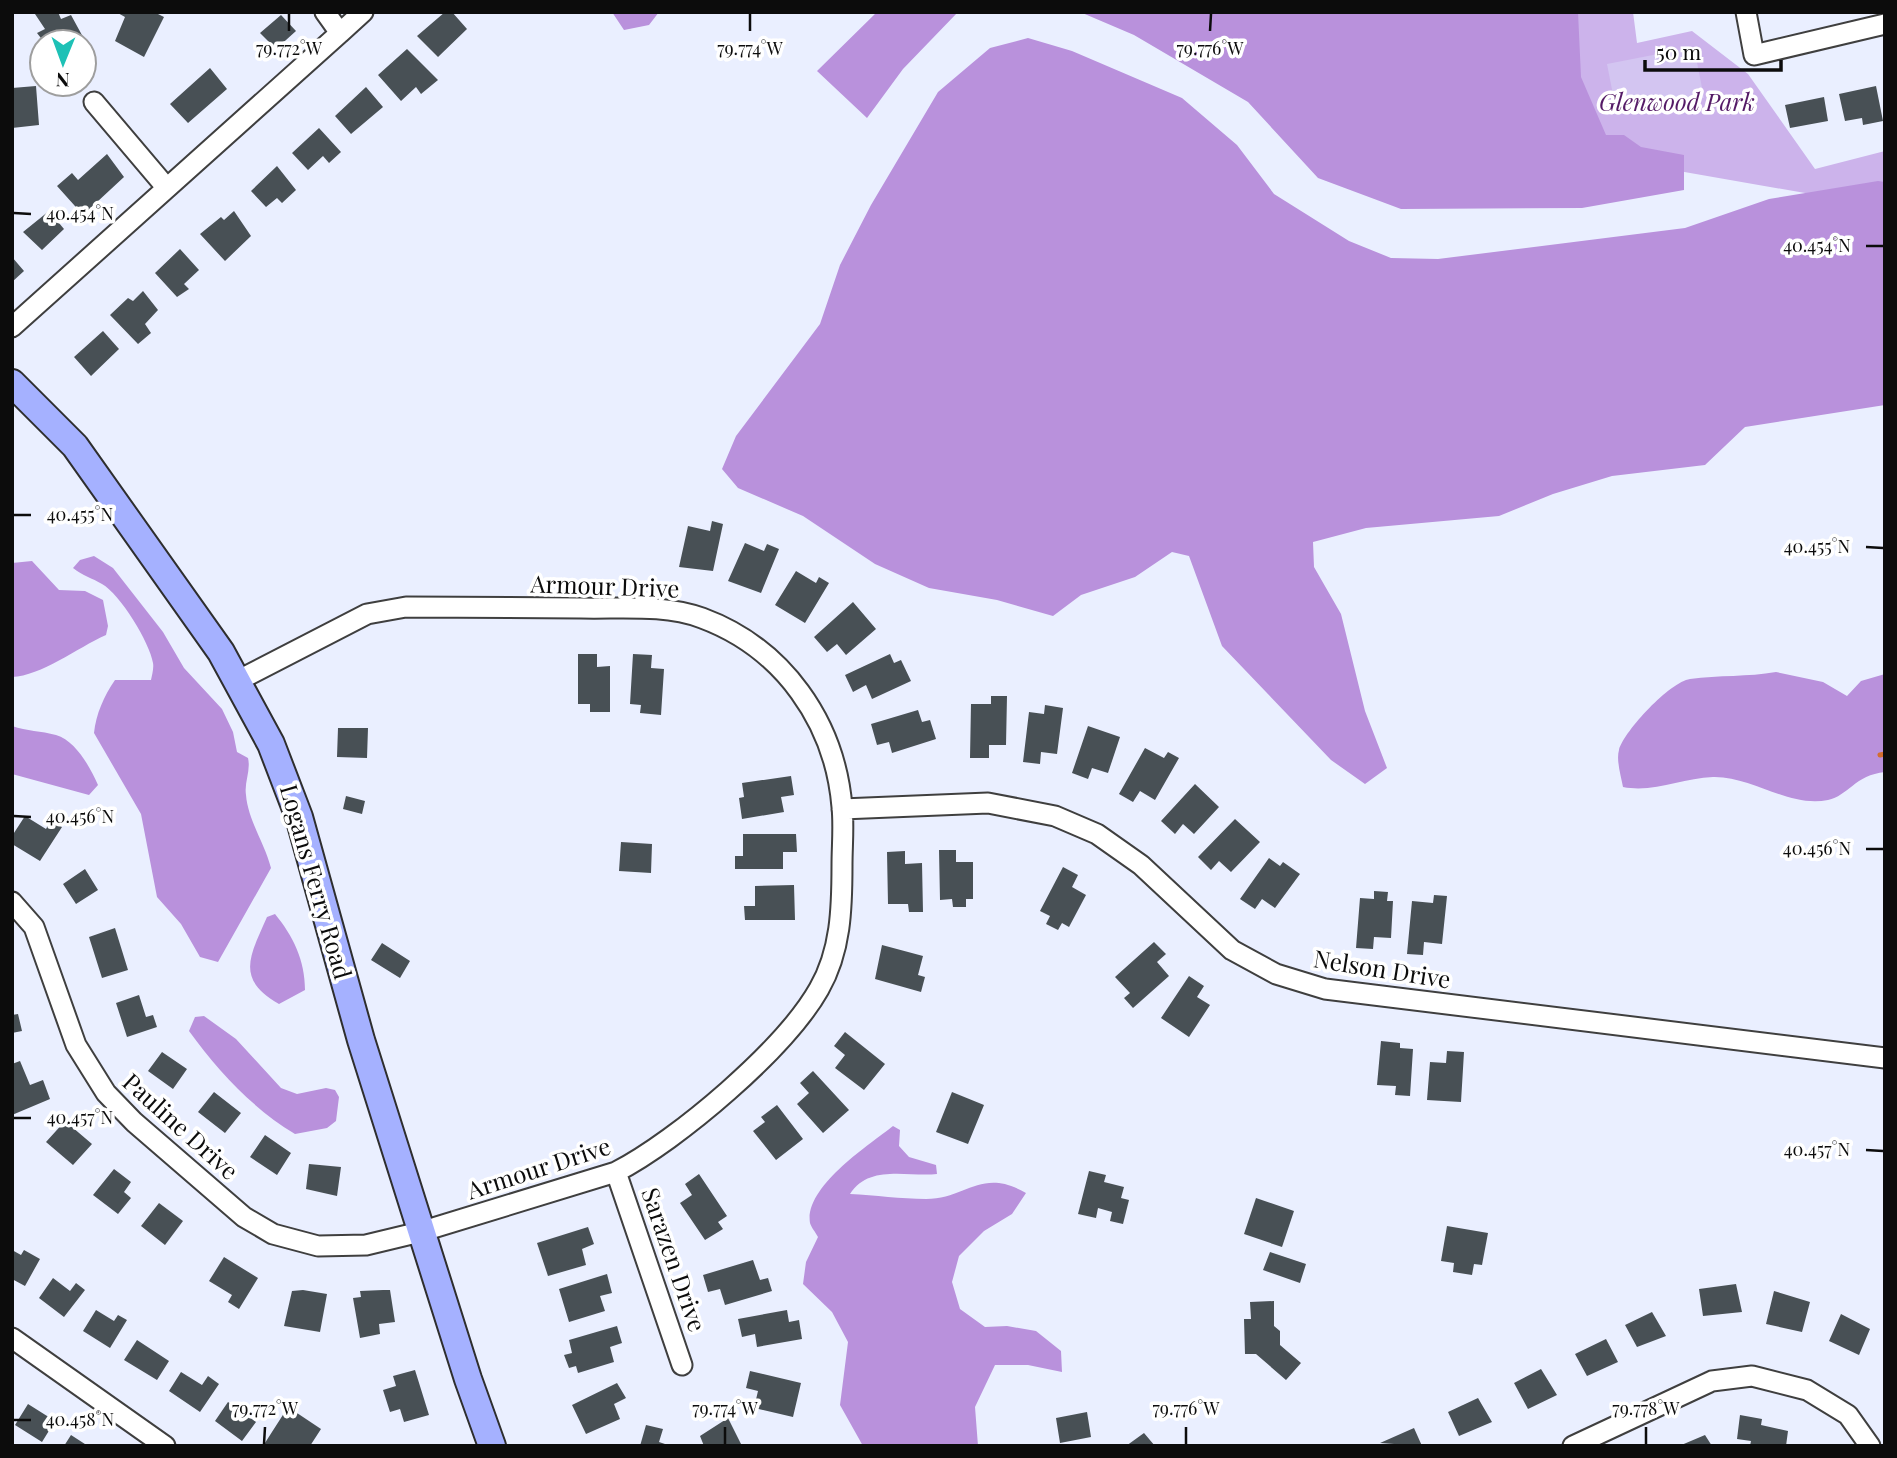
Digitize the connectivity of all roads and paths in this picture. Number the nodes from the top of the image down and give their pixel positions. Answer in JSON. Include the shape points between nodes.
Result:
{"nodes":[{"id":1,"x":325,"y":12,"type":"edge"},
{"id":2,"x":363,"y":12,"type":"edge"},
{"id":3,"x":1746,"y":12,"type":"edge"},
{"id":4,"x":1885,"y":24,"type":"edge"},
{"id":5,"x":340,"y":33,"type":"junction"},
{"id":6,"x":94,"y":102,"type":"dead end"},
{"id":7,"x":166,"y":187,"type":"junction"},
{"id":8,"x":12,"y":327,"type":"edge"},
{"id":9,"x":12,"y":383,"type":"edge"},
{"id":10,"x":237,"y":681,"type":"junction"},
{"id":11,"x":842,"y":809,"type":"junction"},
{"id":12,"x":12,"y":902,"type":"edge"},
{"id":13,"x":1885,"y":1058,"type":"edge"},
{"id":14,"x":616,"y":1172,"type":"junction"},
{"id":15,"x":421,"y":1231,"type":"junction"},
{"id":16,"x":12,"y":1338,"type":"edge"},
{"id":17,"x":682,"y":1365,"type":"dead end"},
{"id":18,"x":165,"y":1446,"type":"edge"},
{"id":19,"x":492,"y":1446,"type":"edge"},
{"id":20,"x":1573,"y":1446,"type":"edge"},
{"id":21,"x":1870,"y":1446,"type":"edge"}],
"edges":[{"from":1,"to":5,"type":"street"},
{"from":2,"to":5,"type":"street"},
{"from":3,"to":4,"type":"street","via":[[1754,55]]},
{"from":5,"to":7,"type":"street"},
{"from":6,"to":7,"type":"street"},
{"from":7,"to":8,"type":"street"},
{"from":9,"to":10,"type":"street","name":"Logans Ferry Road","via":[[75,446],[222,652]]},
{"from":10,"to":11,"type":"street","name":"Armour Drive","via":[[346,623],[387,609],[651,609],[688,614],[753,645],[797,685],[829,746]]},
{"from":10,"to":15,"type":"street","name":"Logans Ferry Road","via":[[291,792]]},
{"from":11,"to":13,"type":"street","name":"Nelson Drive","via":[[988,803],[1065,820],[1097,834],[1141,865],[1232,950],[1300,983],[1347,993]]},
{"from":11,"to":14,"type":"street","name":"Armour Drive","via":[[838,937],[826,975],[806,1010],[759,1060],[676,1134]]},
{"from":12,"to":15,"type":"street","name":"Pauline Drive","via":[[27,917],[42,945],[76,1045],[92,1076],[134,1122],[244,1217],[273,1234],[317,1246],[366,1245]]},
{"from":14,"to":15,"type":"street","name":"Armour Drive"},
{"from":14,"to":17,"type":"street","name":"Sarazen Drive"},
{"from":15,"to":19,"type":"street","name":"Logans Ferry Road"},
{"from":16,"to":18,"type":"street"},
{"from":20,"to":21,"type":"street","via":[[1712,1381],[1752,1376],[1807,1390],[1847,1415]]}]}
